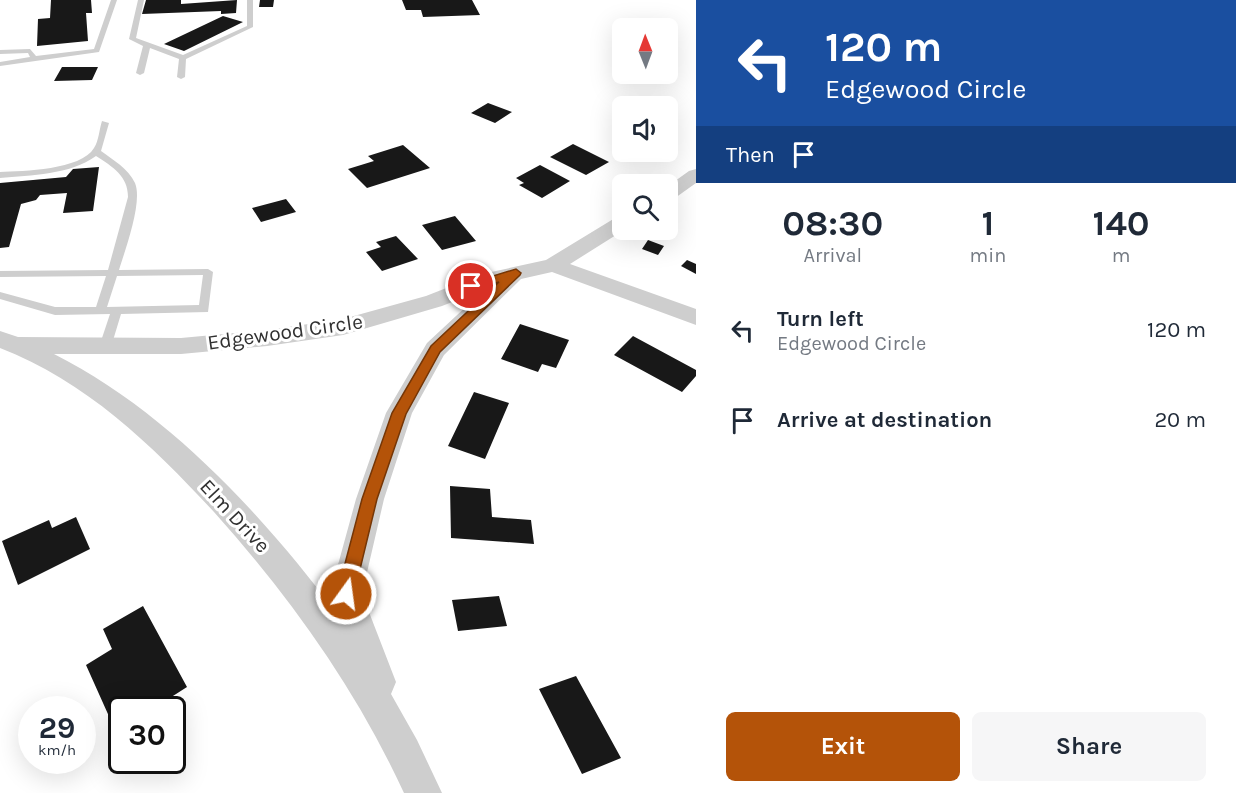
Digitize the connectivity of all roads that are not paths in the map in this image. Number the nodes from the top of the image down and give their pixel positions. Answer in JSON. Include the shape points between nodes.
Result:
{"nodes":[{"id":1,"x":114,"y":0,"type":"edge"},
{"id":2,"x":141,"y":0,"type":"edge"},
{"id":3,"x":250,"y":0,"type":"edge"},
{"id":4,"x":147,"y":45,"type":"junction"},
{"id":5,"x":0,"y":51,"type":"edge"},
{"id":6,"x":34,"y":58,"type":"junction"},
{"id":7,"x":183,"y":58,"type":"junction"},
{"id":8,"x":0,"y":64,"type":"edge"},
{"id":9,"x":140,"y":73,"type":"dead end"},
{"id":10,"x":181,"y":77,"type":"dead end"},
{"id":11,"x":105,"y":123,"type":"dead end"},
{"id":12,"x":96,"y":152,"type":"junction"},
{"id":13,"x":0,"y":175,"type":"edge"},
{"id":14,"x":696,"y":175,"type":"edge"},
{"id":15,"x":678,"y":187,"type":"edge"},
{"id":16,"x":612,"y":228,"type":"edge"},
{"id":17,"x":553,"y":265,"type":"junction"},
{"id":18,"x":112,"y":272,"type":"junction"},
{"id":19,"x":516,"y":273,"type":"junction"},
{"id":20,"x":0,"y":274,"type":"edge"},
{"id":21,"x":0,"y":295,"type":"edge"},
{"id":22,"x":117,"y":310,"type":"junction"},
{"id":23,"x":100,"y":311,"type":"junction"},
{"id":24,"x":696,"y":317,"type":"edge"},
{"id":25,"x":8,"y":342,"type":"edge"},
{"id":26,"x":105,"y":347,"type":"junction"},
{"id":27,"x":401,"y":742,"type":"junction"},
{"id":28,"x":423,"y":793,"type":"edge"}],
"edges":[{"from":1,"to":6,"type":"lane","via":[[97,51]]},
{"from":2,"to":4,"type":"lane","via":[[132,39]]},
{"from":3,"to":7,"type":"lane","via":[[250,27]]},
{"from":4,"to":7,"type":"lane"},
{"from":4,"to":9,"type":"lane"},
{"from":5,"to":6,"type":"lane","via":[[30,51]]},
{"from":6,"to":8,"type":"lane"},
{"from":7,"to":10,"type":"lane"},
{"from":11,"to":12,"type":"lane"},
{"from":12,"to":13,"type":"lane","via":[[51,171]]},
{"from":12,"to":18,"type":"lane","via":[[128,177],[133,190]]},
{"from":14,"to":15,"type":"street"},
{"from":16,"to":17,"type":"street","name":"Edgewood Circle"},
{"from":17,"to":19,"type":"street","name":"Edgewood Circle"},
{"from":17,"to":24,"type":"street"},
{"from":18,"to":20,"type":"lane"},
{"from":18,"to":22,"type":"lane","via":[[208,272],[204,309]]},
{"from":18,"to":23,"type":"lane"},
{"from":19,"to":26,"type":"street","name":"Edgewood Circle","via":[[343,327],[181,346]]},
{"from":19,"to":27,"type":"street","name":"Elm Drive","via":[[435,349],[399,413],[370,499],[346,594]]},
{"from":21,"to":23,"type":"lane","via":[[55,311]]},
{"from":22,"to":23,"type":"lane"},
{"from":22,"to":26,"type":"lane"},
{"from":25,"to":26,"type":"street","name":"Edgewood Circle"},
{"from":25,"to":27,"type":"street","name":"Elm Drive","via":[[105,394],[179,456],[280,564],[355,665]]},
{"from":27,"to":28,"type":"street","name":"Elm Drive"}]}
